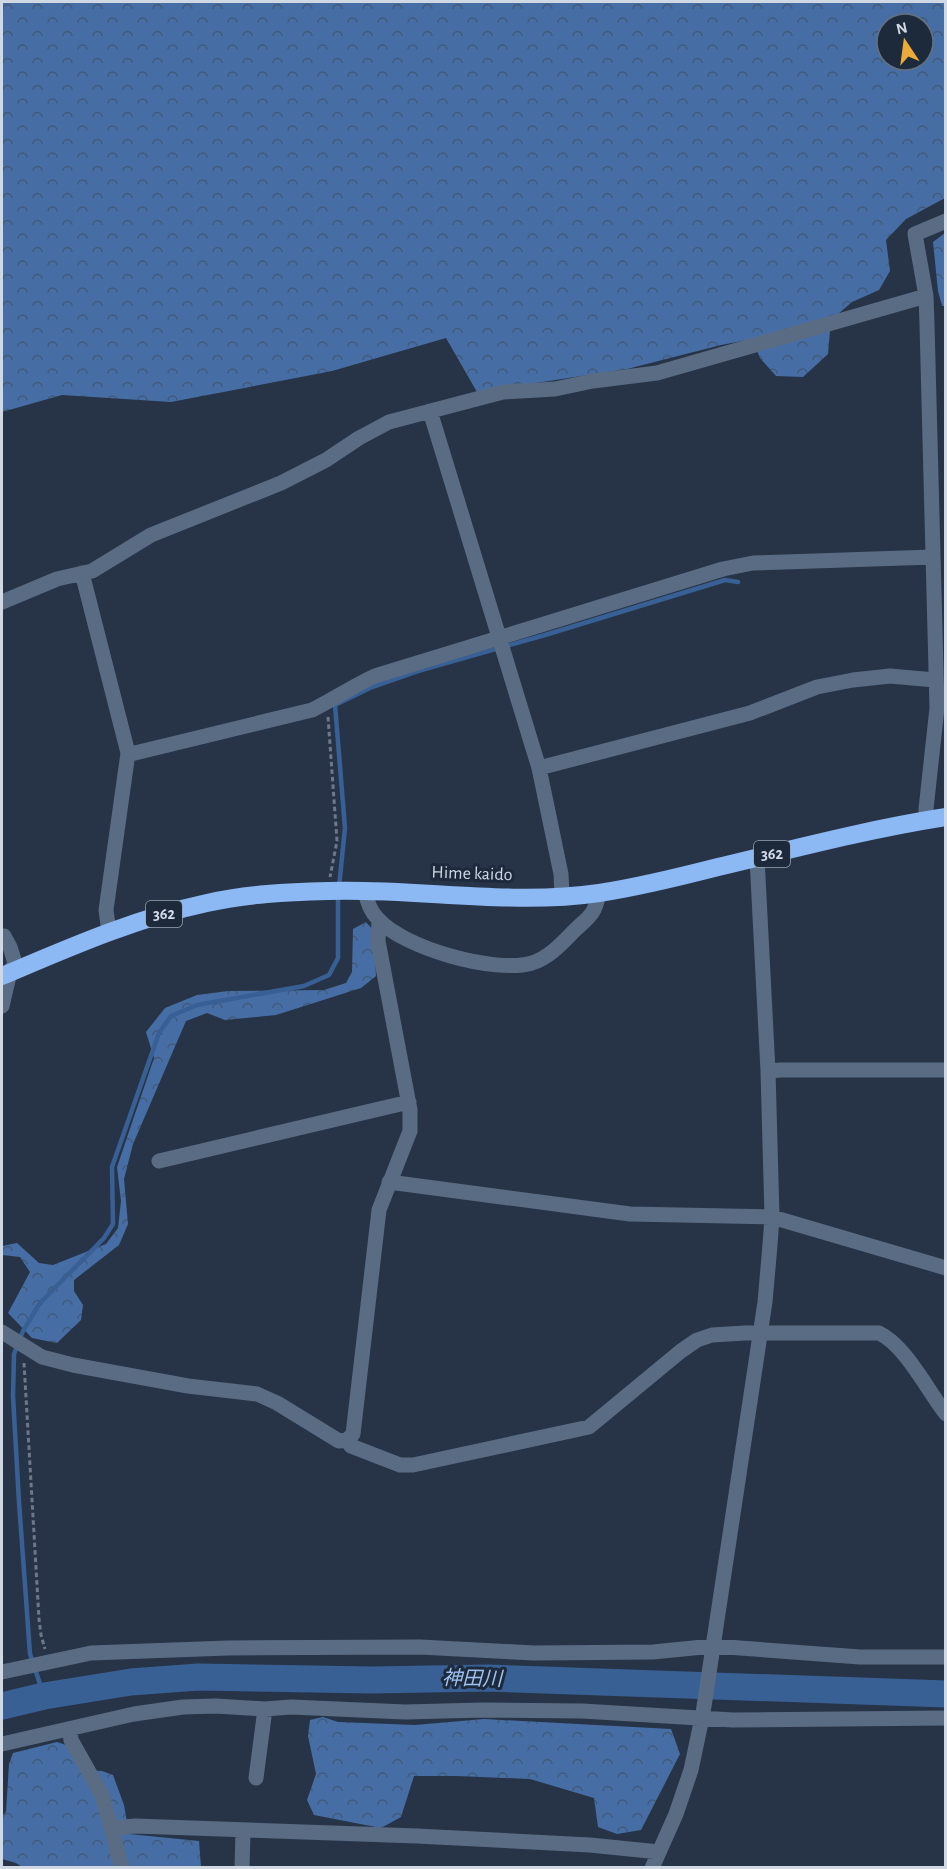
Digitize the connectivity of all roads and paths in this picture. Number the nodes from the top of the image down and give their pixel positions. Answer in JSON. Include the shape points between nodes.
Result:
{"nodes":[{"id":1,"x":945,"y":221,"type":"edge"},
{"id":2,"x":926,"y":296,"type":"junction"},
{"id":3,"x":430,"y":411,"type":"junction"},
{"id":4,"x":933,"y":557,"type":"junction"},
{"id":5,"x":82,"y":573,"type":"junction"},
{"id":6,"x":2,"y":602,"type":"edge"},
{"id":7,"x":501,"y":645,"type":"junction"},
{"id":8,"x":935,"y":680,"type":"junction"},
{"id":9,"x":325,"y":704,"type":"junction"},
{"id":10,"x":128,"y":753,"type":"junction"},
{"id":11,"x":539,"y":768,"type":"junction"},
{"id":12,"x":945,"y":816,"type":"edge"},
{"id":13,"x":927,"y":820,"type":"junction"},
{"id":14,"x":757,"y":858,"type":"junction"},
{"id":15,"x":336,"y":891,"type":"junction"},
{"id":16,"x":365,"y":891,"type":"junction"},
{"id":17,"x":599,"y":893,"type":"junction"},
{"id":18,"x":562,"y":897,"type":"junction"},
{"id":19,"x":379,"y":921,"type":"junction"},
{"id":20,"x":109,"y":932,"type":"junction"},
{"id":21,"x":2,"y":936,"type":"edge"},
{"id":22,"x":6,"y":974,"type":"edge"},
{"id":23,"x":2,"y":1006,"type":"edge"},
{"id":24,"x":945,"y":1070,"type":"edge"},
{"id":25,"x":768,"y":1071,"type":"junction"},
{"id":26,"x":409,"y":1102,"type":"junction"},
{"id":27,"x":159,"y":1161,"type":"dead end"},
{"id":28,"x":389,"y":1182,"type":"junction"},
{"id":29,"x":772,"y":1217,"type":"junction"},
{"id":30,"x":945,"y":1268,"type":"edge"},
{"id":31,"x":760,"y":1333,"type":"junction"},
{"id":32,"x":5,"y":1334,"type":"edge"},
{"id":33,"x":26,"y":1348,"type":"junction"},
{"id":34,"x":945,"y":1414,"type":"edge"},
{"id":35,"x":347,"y":1440,"type":"junction"},
{"id":36,"x":712,"y":1650,"type":"junction"},
{"id":37,"x":945,"y":1657,"type":"edge"},
{"id":38,"x":38,"y":1664,"type":"junction"},
{"id":39,"x":2,"y":1672,"type":"edge"},
{"id":40,"x":265,"y":1709,"type":"junction"},
{"id":41,"x":702,"y":1716,"type":"junction"},
{"id":42,"x":945,"y":1718,"type":"edge"},
{"id":43,"x":70,"y":1729,"type":"junction"},
{"id":44,"x":2,"y":1744,"type":"edge"},
{"id":45,"x":256,"y":1778,"type":"dead end"},
{"id":46,"x":112,"y":1828,"type":"junction"},
{"id":47,"x":243,"y":1831,"type":"junction"},
{"id":48,"x":659,"y":1852,"type":"junction"},
{"id":49,"x":122,"y":1868,"type":"edge"},
{"id":50,"x":242,"y":1868,"type":"edge"},
{"id":51,"x":652,"y":1868,"type":"edge"}],
"edges":[{"from":1,"to":2,"type":"street","via":[[915,234]]},
{"from":2,"to":3,"type":"street","via":[[657,373],[555,389],[503,392]]},
{"from":2,"to":4,"type":"street"},
{"from":3,"to":5,"type":"street","via":[[389,422],[281,483],[151,535],[92,571]]},
{"from":3,"to":7,"type":"street"},
{"from":4,"to":7,"type":"street","via":[[753,563],[723,569]]},
{"from":4,"to":8,"type":"street"},
{"from":5,"to":6,"type":"street"},
{"from":5,"to":10,"type":"street"},
{"from":7,"to":9,"type":"street","via":[[375,676]]},
{"from":7,"to":11,"type":"street"},
{"from":8,"to":11,"type":"street","via":[[890,676],[817,687],[750,712]]},
{"from":8,"to":13,"type":"street","via":[[937,708]]},
{"from":9,"to":10,"type":"street"},
{"from":9,"to":15,"type":"path","via":[[338,841]]},
{"from":10,"to":20,"type":"street","via":[[106,910]]},
{"from":11,"to":18,"type":"street","via":[[561,874]]},
{"from":12,"to":13,"type":"highway","name":"Hime kaido","number":"362"},
{"from":13,"to":14,"type":"highway","name":"Hime kaido","number":"362"},
{"from":14,"to":17,"type":"highway","name":"Hime kaido","number":"362"},
{"from":14,"to":25,"type":"street"},
{"from":15,"to":16,"type":"highway","name":"Hime kaido","number":"362"},
{"from":15,"to":20,"type":"highway","name":"Hime kaido","number":"362","via":[[261,894],[207,903]]},
{"from":16,"to":18,"type":"highway","name":"Hime kaido","number":"362"},
{"from":16,"to":19,"type":"street","via":[[368,905]]},
{"from":17,"to":18,"type":"highway","name":"Hime kaido","number":"362"},
{"from":17,"to":19,"type":"street","via":[[596,910],[550,954],[520,966],[482,964],[444,955]]},
{"from":19,"to":26,"type":"street","via":[[378,941]]},
{"from":20,"to":22,"type":"highway","name":"Hime kaido","number":"362"},
{"from":21,"to":22,"type":"street","via":[[15,963]]},
{"from":22,"to":23,"type":"street"},
{"from":24,"to":25,"type":"street"},
{"from":25,"to":29,"type":"street"},
{"from":26,"to":27,"type":"street"},
{"from":26,"to":28,"type":"street","via":[[410,1131]]},
{"from":28,"to":29,"type":"street","via":[[630,1214]]},
{"from":28,"to":35,"type":"street","via":[[379,1210],[352,1434]]},
{"from":29,"to":30,"type":"street"},
{"from":29,"to":31,"type":"street"},
{"from":31,"to":34,"type":"street","via":[[879,1333],[890,1338],[900,1350]]},
{"from":31,"to":35,"type":"street","via":[[712,1335],[698,1340],[603,1417],[575,1431],[400,1466],[351,1446]]},
{"from":31,"to":36,"type":"street"},
{"from":32,"to":33,"type":"street"},
{"from":33,"to":35,"type":"street","via":[[42,1357],[73,1365],[257,1395],[339,1440]]},
{"from":33,"to":38,"type":"path","via":[[24,1377],[41,1635]]},
{"from":36,"to":37,"type":"street"},
{"from":36,"to":38,"type":"street","via":[[534,1653],[420,1647],[228,1648],[91,1653]]},
{"from":36,"to":41,"type":"street"},
{"from":38,"to":39,"type":"street"},
{"from":40,"to":41,"type":"street","via":[[582,1711]]},
{"from":40,"to":43,"type":"street","via":[[183,1707]]},
{"from":40,"to":45,"type":"street"},
{"from":41,"to":42,"type":"street"},
{"from":41,"to":48,"type":"street","via":[[691,1770]]},
{"from":43,"to":44,"type":"street"},
{"from":43,"to":46,"type":"street","via":[[71,1740],[102,1795]]},
{"from":46,"to":47,"type":"street"},
{"from":46,"to":49,"type":"street"},
{"from":47,"to":48,"type":"street","via":[[417,1836]]},
{"from":47,"to":50,"type":"street"},
{"from":48,"to":51,"type":"street"}]}
